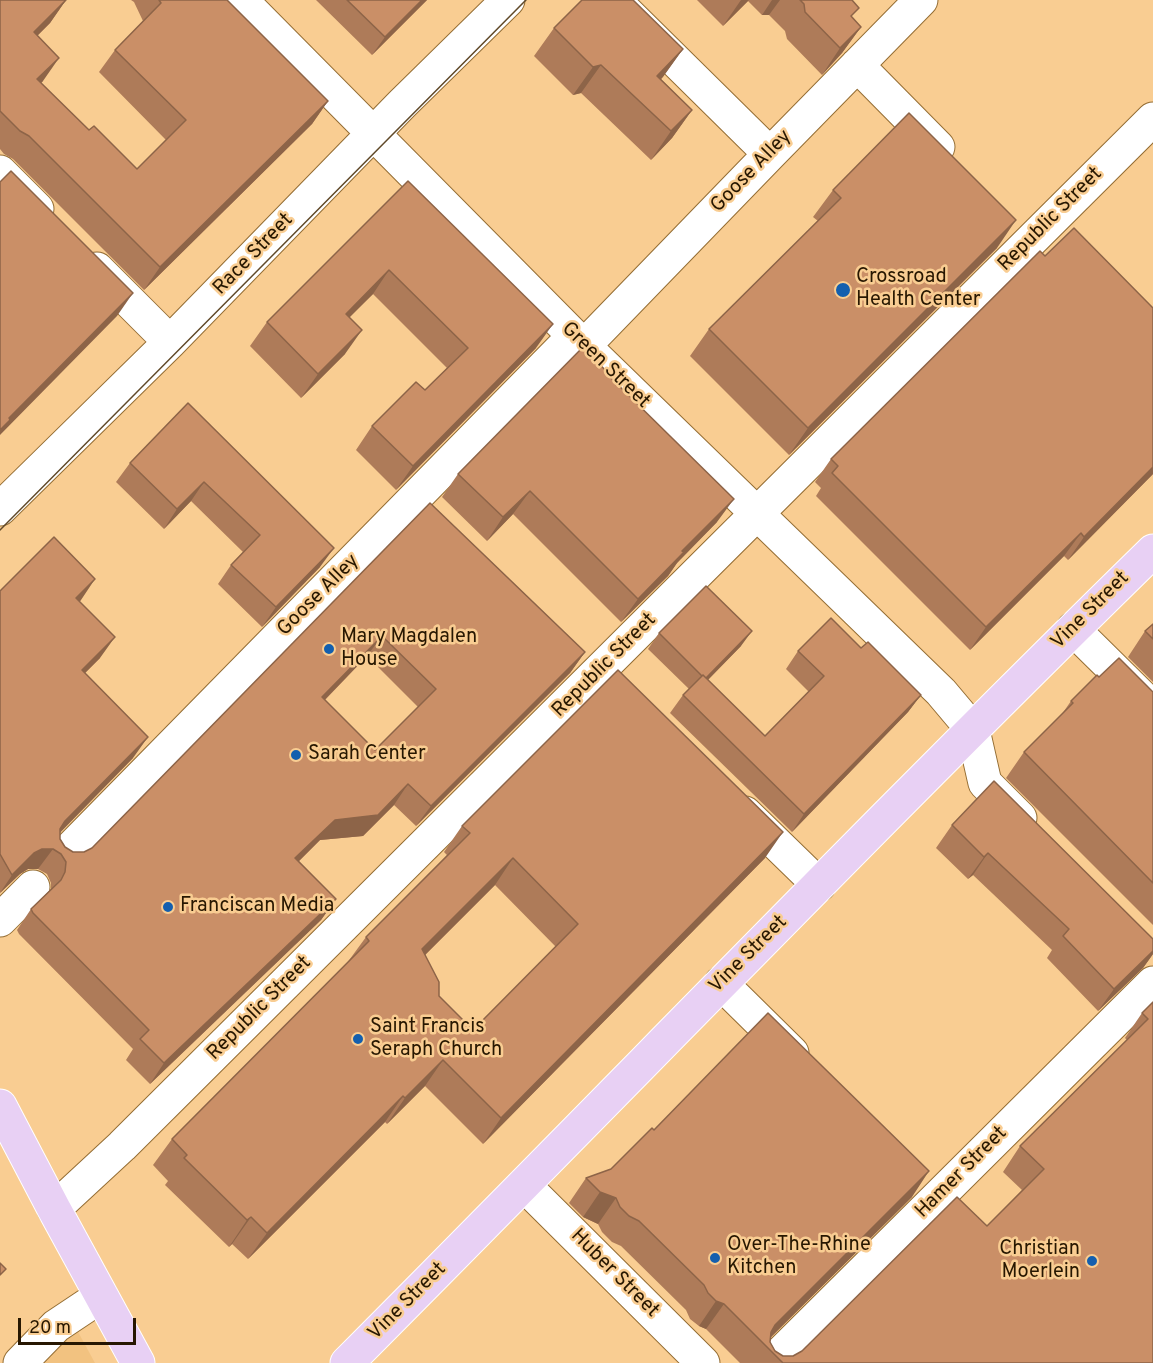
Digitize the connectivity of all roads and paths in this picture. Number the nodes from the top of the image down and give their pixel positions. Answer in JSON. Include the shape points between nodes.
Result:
{"nodes":[{"id":1,"x":241,"y":0,"type":"edge"},
{"id":2,"x":508,"y":0,"type":"edge"},
{"id":3,"x":614,"y":0,"type":"edge"},
{"id":4,"x":921,"y":0,"type":"edge"},
{"id":5,"x":857,"y":65,"type":"junction"},
{"id":6,"x":1153,"y":119,"type":"edge"},
{"id":7,"x":373,"y":134,"type":"junction"},
{"id":8,"x":770,"y":154,"type":"junction"},
{"id":9,"x":956,"y":165,"type":"edge"},
{"id":10,"x":0,"y":172,"type":"edge"},
{"id":11,"x":579,"y":341,"type":"junction"},
{"id":12,"x":170,"y":342,"type":"junction"},
{"id":13,"x":0,"y":509,"type":"edge"},
{"id":14,"x":757,"y":514,"type":"junction"},
{"id":15,"x":1153,"y":550,"type":"edge"},
{"id":16,"x":1073,"y":628,"type":"junction"},
{"id":17,"x":572,"y":649,"type":"edge"},
{"id":18,"x":599,"y":672,"type":"junction"},
{"id":19,"x":623,"y":693,"type":"edge"},
{"id":20,"x":1153,"y":708,"type":"edge"},
{"id":21,"x":973,"y":730,"type":"junction"},
{"id":22,"x":724,"y":792,"type":"edge"},
{"id":23,"x":1044,"y":842,"type":"edge"},
{"id":24,"x":64,"y":855,"type":"edge"},
{"id":25,"x":819,"y":885,"type":"junction"},
{"id":26,"x":33,"y":887,"type":"dead end"},
{"id":27,"x":0,"y":920,"type":"edge"},
{"id":28,"x":721,"y":983,"type":"junction"},
{"id":29,"x":1153,"y":983,"type":"edge"},
{"id":30,"x":814,"y":1074,"type":"edge"},
{"id":31,"x":1,"y":1110,"type":"edge"},
{"id":32,"x":915,"y":1173,"type":"edge"},
{"id":33,"x":524,"y":1185,"type":"junction"},
{"id":34,"x":938,"y":1196,"type":"junction"},
{"id":35,"x":54,"y":1209,"type":"junction"},
{"id":36,"x":101,"y":1296,"type":"junction"},
{"id":37,"x":20,"y":1363,"type":"edge"},
{"id":38,"x":138,"y":1363,"type":"edge"},
{"id":39,"x":347,"y":1363,"type":"edge"},
{"id":40,"x":703,"y":1363,"type":"edge"},
{"id":41,"x":771,"y":1363,"type":"edge"}],
"edges":[{"from":1,"to":7,"type":"street","name":"Green Street"},
{"from":2,"to":7,"type":"street","name":"Race Street"},
{"from":3,"to":8,"type":"street"},
{"from":4,"to":5,"type":"street","name":"Goose Alley"},
{"from":5,"to":8,"type":"street","name":"Goose Alley"},
{"from":5,"to":9,"type":"street"},
{"from":6,"to":14,"type":"street","name":"Republic Street"},
{"from":7,"to":11,"type":"street","name":"Green Street"},
{"from":7,"to":12,"type":"street","name":"Race Street"},
{"from":8,"to":11,"type":"street","name":"Goose Alley"},
{"from":10,"to":12,"type":"street"},
{"from":11,"to":14,"type":"street","name":"Green Street"},
{"from":11,"to":24,"type":"street","name":"Goose Alley","via":[[424,506]]},
{"from":12,"to":13,"type":"street","name":"Race Street"},
{"from":14,"to":18,"type":"street","name":"Republic Street"},
{"from":14,"to":21,"type":"street","name":"Green Street","via":[[941,692]]},
{"from":15,"to":16,"type":"main road","name":"Vine Street"},
{"from":16,"to":20,"type":"street"},
{"from":16,"to":21,"type":"main road","name":"Vine Street"},
{"from":17,"to":18,"type":"street"},
{"from":18,"to":19,"type":"street"},
{"from":18,"to":35,"type":"street","name":"Republic Street"},
{"from":21,"to":23,"type":"street","via":[[985,783]]},
{"from":21,"to":25,"type":"main road","name":"Vine Street"},
{"from":22,"to":25,"type":"street"},
{"from":25,"to":28,"type":"main road","name":"Vine Street"},
{"from":26,"to":27,"type":"street"},
{"from":28,"to":30,"type":"street"},
{"from":28,"to":33,"type":"main road","name":"Vine Street"},
{"from":29,"to":34,"type":"street","name":"Hamer Street"},
{"from":31,"to":35,"type":"main road"},
{"from":32,"to":34,"type":"street"},
{"from":33,"to":39,"type":"main road","name":"Vine Street"},
{"from":33,"to":40,"type":"street","name":"Huber Street"},
{"from":34,"to":41,"type":"street","name":"Hamer Street"},
{"from":35,"to":36,"type":"main road"},
{"from":36,"to":37,"type":"street","via":[[56,1326]]},
{"from":36,"to":38,"type":"main road"}]}
